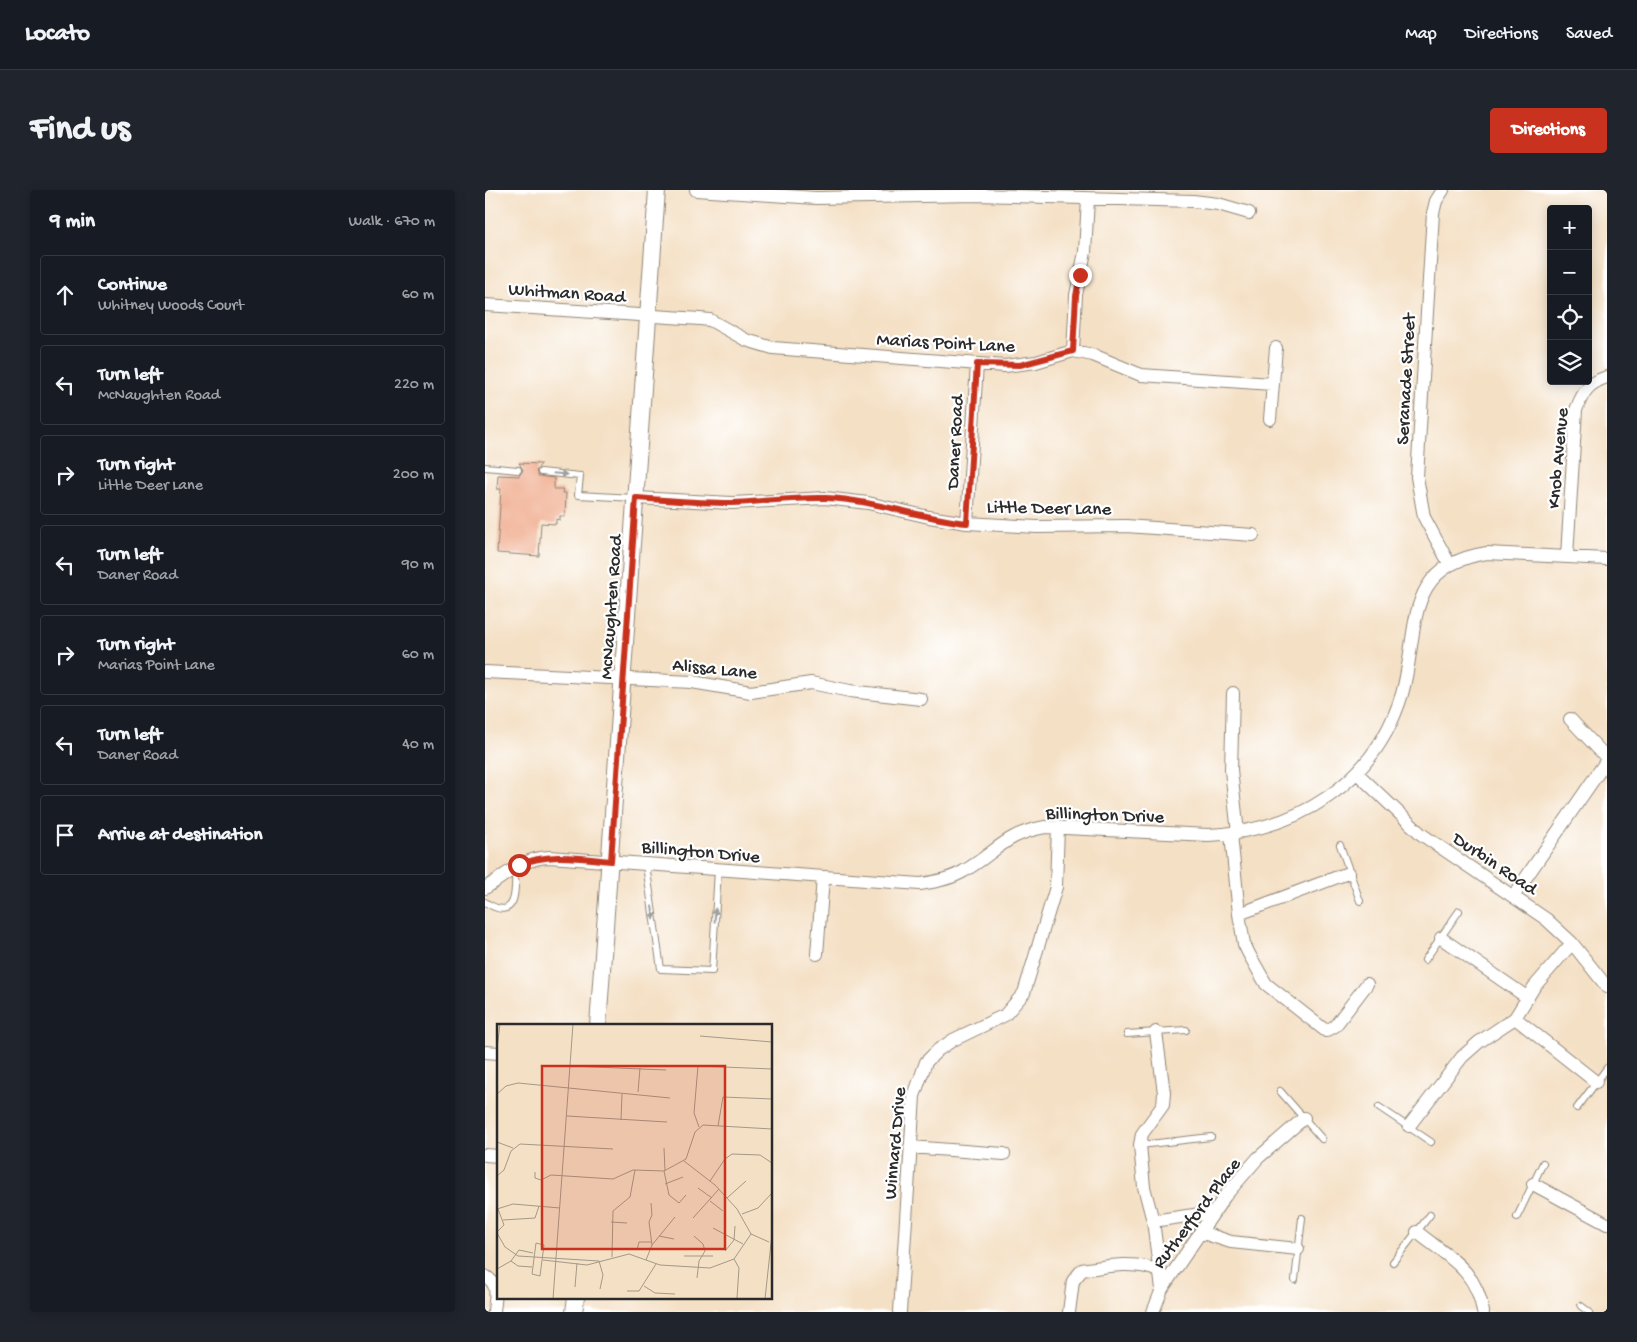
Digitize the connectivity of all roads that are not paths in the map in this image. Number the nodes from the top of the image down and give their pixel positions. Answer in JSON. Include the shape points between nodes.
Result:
{"nodes":[{"id":1,"x":657,"y":190,"type":"edge"},
{"id":2,"x":695,"y":190,"type":"edge"},
{"id":3,"x":1443,"y":190,"type":"edge"},
{"id":4,"x":1005,"y":193,"type":"edge"},
{"id":5,"x":1089,"y":199,"type":"junction"},
{"id":6,"x":1249,"y":213,"type":"dead end"},
{"id":7,"x":485,"y":304,"type":"edge"},
{"id":8,"x":647,"y":316,"type":"junction"},
{"id":9,"x":1276,"y":348,"type":"dead end"},
{"id":10,"x":1073,"y":351,"type":"junction"},
{"id":11,"x":977,"y":364,"type":"junction"},
{"id":12,"x":1607,"y":377,"type":"edge"},
{"id":13,"x":1272,"y":384,"type":"junction"},
{"id":14,"x":1270,"y":419,"type":"dead end"},
{"id":15,"x":485,"y":467,"type":"edge"},
{"id":16,"x":518,"y":470,"type":"dead end"},
{"id":17,"x":541,"y":472,"type":"dead end"},
{"id":18,"x":636,"y":498,"type":"junction"},
{"id":19,"x":967,"y":523,"type":"junction"},
{"id":20,"x":1253,"y":534,"type":"dead end"},
{"id":21,"x":1567,"y":556,"type":"junction"},
{"id":22,"x":1607,"y":559,"type":"edge"},
{"id":23,"x":1450,"y":565,"type":"junction"},
{"id":24,"x":485,"y":672,"type":"edge"},
{"id":25,"x":624,"y":678,"type":"junction"},
{"id":26,"x":1233,"y":693,"type":"dead end"},
{"id":27,"x":921,"y":699,"type":"dead end"},
{"id":28,"x":1570,"y":719,"type":"dead end"},
{"id":29,"x":1607,"y":759,"type":"edge"},
{"id":30,"x":1357,"y":774,"type":"junction"},
{"id":31,"x":1058,"y":826,"type":"junction"},
{"id":32,"x":1235,"y":833,"type":"junction"},
{"id":33,"x":1340,"y":845,"type":"dead end"},
{"id":34,"x":611,"y":861,"type":"junction"},
{"id":35,"x":646,"y":865,"type":"junction"},
{"id":36,"x":515,"y":868,"type":"junction"},
{"id":37,"x":718,"y":870,"type":"junction"},
{"id":38,"x":1348,"y":873,"type":"junction"},
{"id":39,"x":823,"y":878,"type":"junction"},
{"id":40,"x":485,"y":888,"type":"edge"},
{"id":41,"x":1514,"y":895,"type":"junction"},
{"id":42,"x":1360,"y":901,"type":"dead end"},
{"id":43,"x":485,"y":902,"type":"edge"},
{"id":44,"x":1459,"y":912,"type":"dead end"},
{"id":45,"x":1239,"y":914,"type":"junction"},
{"id":46,"x":1441,"y":938,"type":"junction"},
{"id":47,"x":1572,"y":943,"type":"junction"},
{"id":48,"x":817,"y":954,"type":"dead end"},
{"id":49,"x":1425,"y":960,"type":"dead end"},
{"id":50,"x":1367,"y":984,"type":"dead end"},
{"id":51,"x":1607,"y":987,"type":"edge"},
{"id":52,"x":1528,"y":998,"type":"junction"},
{"id":53,"x":1515,"y":1018,"type":"junction"},
{"id":54,"x":598,"y":1024,"type":"edge"},
{"id":55,"x":1186,"y":1030,"type":"dead end"},
{"id":56,"x":1156,"y":1032,"type":"junction"},
{"id":57,"x":1127,"y":1034,"type":"dead end"},
{"id":58,"x":1607,"y":1068,"type":"edge"},
{"id":59,"x":1596,"y":1082,"type":"junction"},
{"id":60,"x":1281,"y":1091,"type":"dead end"},
{"id":61,"x":1379,"y":1107,"type":"dead end"},
{"id":62,"x":1577,"y":1108,"type":"dead end"},
{"id":63,"x":1304,"y":1118,"type":"junction"},
{"id":64,"x":1409,"y":1126,"type":"junction"},
{"id":65,"x":1211,"y":1137,"type":"dead end"},
{"id":66,"x":1322,"y":1139,"type":"dead end"},
{"id":67,"x":1431,"y":1142,"type":"dead end"},
{"id":68,"x":1140,"y":1145,"type":"junction"},
{"id":69,"x":910,"y":1147,"type":"junction"},
{"id":70,"x":1004,"y":1154,"type":"dead end"},
{"id":71,"x":1543,"y":1163,"type":"dead end"},
{"id":72,"x":1533,"y":1184,"type":"junction"},
{"id":73,"x":1214,"y":1212,"type":"junction"},
{"id":74,"x":1430,"y":1215,"type":"dead end"},
{"id":75,"x":1517,"y":1216,"type":"dead end"},
{"id":76,"x":1302,"y":1218,"type":"dead end"},
{"id":77,"x":1153,"y":1221,"type":"junction"},
{"id":78,"x":1607,"y":1224,"type":"edge"},
{"id":79,"x":1201,"y":1232,"type":"junction"},
{"id":80,"x":1417,"y":1232,"type":"junction"},
{"id":81,"x":1298,"y":1249,"type":"junction"},
{"id":82,"x":1393,"y":1262,"type":"dead end"},
{"id":83,"x":1160,"y":1272,"type":"junction"},
{"id":84,"x":485,"y":1276,"type":"edge"},
{"id":85,"x":1295,"y":1280,"type":"dead end"},
{"id":86,"x":1161,"y":1289,"type":"junction"},
{"id":87,"x":1581,"y":1306,"type":"dead end"},
{"id":88,"x":494,"y":1312,"type":"edge"},
{"id":89,"x":900,"y":1312,"type":"edge"},
{"id":90,"x":1069,"y":1312,"type":"edge"},
{"id":91,"x":1153,"y":1312,"type":"edge"},
{"id":92,"x":1483,"y":1312,"type":"edge"},
{"id":93,"x":1589,"y":1312,"type":"edge"}],
"edges":[{"from":1,"to":8,"type":"street","name":"McNaughten Road"},
{"from":2,"to":4,"type":"street","via":[[816,198]]},
{"from":3,"to":23,"type":"street","name":"Seranade Street","via":[[1433,213],[1417,476],[1423,517]]},
{"from":4,"to":5,"type":"street"},
{"from":5,"to":6,"type":"street","via":[[1206,202]]},
{"from":5,"to":10,"type":"street","via":[[1085,252],[1076,296]]},
{"from":7,"to":8,"type":"street","name":"Whitman Road"},
{"from":8,"to":11,"type":"street","name":"Marias Point Lane","via":[[710,320],[746,340],[773,348]]},
{"from":8,"to":18,"type":"street","name":"McNaughten Road"},
{"from":9,"to":13,"type":"street"},
{"from":10,"to":11,"type":"street","name":"Marias Point Lane","via":[[1020,365]]},
{"from":10,"to":13,"type":"street","name":"Marias Point Lane","via":[[1093,355],[1141,375]]},
{"from":11,"to":19,"type":"street","name":"Daner Road"},
{"from":12,"to":21,"type":"street","name":"Knob Avenue","via":[[1589,385],[1576,410]]},
{"from":13,"to":14,"type":"street"},
{"from":15,"to":16,"type":"lane"},
{"from":17,"to":18,"type":"lane","one_way":true,"via":[[580,476],[578,495]]},
{"from":18,"to":19,"type":"street","name":"Little Deer Lane","via":[[733,503],[834,499]]},
{"from":18,"to":25,"type":"street","name":"McNaughten Road"},
{"from":19,"to":20,"type":"street","name":"Little Deer Lane","via":[[1037,527],[1127,526]]},
{"from":21,"to":22,"type":"street"},
{"from":21,"to":23,"type":"street","via":[[1487,553]]},
{"from":23,"to":30,"type":"street","name":"Billington Drive","via":[[1428,587],[1417,608],[1402,694],[1389,727],[1370,760]]},
{"from":24,"to":25,"type":"street","name":"Alissa Lane"},
{"from":25,"to":27,"type":"street","name":"Alissa Lane","via":[[692,682],[751,692],[811,683]]},
{"from":25,"to":34,"type":"street","name":"McNaughten Road"},
{"from":26,"to":32,"type":"street","via":[[1231,770]]},
{"from":28,"to":29,"type":"street"},
{"from":29,"to":41,"type":"street"},
{"from":30,"to":32,"type":"street","name":"Billington Drive","via":[[1293,818]]},
{"from":30,"to":41,"type":"street","name":"Durbin Road","via":[[1421,834]]},
{"from":31,"to":32,"type":"street","name":"Billington Drive","via":[[1180,834]]},
{"from":31,"to":39,"type":"street","name":"Billington Drive","via":[[1021,833],[1004,841],[963,872],[934,882],[908,884]]},
{"from":31,"to":69,"type":"street","name":"Winnard Drive","via":[[1055,886],[1023,993],[1005,1015],[953,1040],[926,1062],[914,1096]]},
{"from":32,"to":45,"type":"street"},
{"from":33,"to":38,"type":"lane"},
{"from":34,"to":35,"type":"street","name":"Billington Drive"},
{"from":34,"to":36,"type":"street","name":"Billington Drive","via":[[539,858]]},
{"from":34,"to":54,"type":"street","name":"McNaughten Road"},
{"from":35,"to":37,"type":"street","name":"Billington Drive"},
{"from":35,"to":37,"type":"lane","one_way":true,"via":[[661,968],[711,971]]},
{"from":36,"to":40,"type":"street","name":"Billington Drive"},
{"from":36,"to":43,"type":"lane","via":[[516,891],[512,905],[499,908]]},
{"from":37,"to":39,"type":"street","name":"Billington Drive"},
{"from":38,"to":42,"type":"lane"},
{"from":38,"to":45,"type":"street"},
{"from":39,"to":48,"type":"street"},
{"from":41,"to":47,"type":"street","name":"Durbin Road"},
{"from":44,"to":46,"type":"lane"},
{"from":45,"to":50,"type":"street","via":[[1244,944],[1266,984],[1325,1031],[1335,1026]]},
{"from":46,"to":49,"type":"lane"},
{"from":46,"to":52,"type":"street"},
{"from":47,"to":51,"type":"street","name":"Durbin Road"},
{"from":47,"to":52,"type":"street"},
{"from":52,"to":53,"type":"street"},
{"from":53,"to":59,"type":"street"},
{"from":53,"to":64,"type":"street","via":[[1462,1057]]},
{"from":55,"to":56,"type":"lane"},
{"from":56,"to":57,"type":"lane"},
{"from":56,"to":68,"type":"street","via":[[1163,1104],[1142,1134]]},
{"from":58,"to":59,"type":"lane"},
{"from":59,"to":62,"type":"lane"},
{"from":60,"to":63,"type":"lane"},
{"from":61,"to":64,"type":"lane"},
{"from":63,"to":66,"type":"lane"},
{"from":63,"to":73,"type":"street","name":"Rutherford Place","via":[[1258,1158]]},
{"from":64,"to":67,"type":"lane"},
{"from":65,"to":68,"type":"lane"},
{"from":68,"to":77,"type":"street","via":[[1144,1187]]},
{"from":69,"to":70,"type":"street"},
{"from":69,"to":89,"type":"street","name":"Winnard Drive"},
{"from":71,"to":72,"type":"lane"},
{"from":72,"to":75,"type":"lane"},
{"from":72,"to":78,"type":"street"},
{"from":73,"to":77,"type":"street"},
{"from":73,"to":79,"type":"street","name":"Rutherford Place"},
{"from":74,"to":80,"type":"lane"},
{"from":76,"to":81,"type":"lane"},
{"from":77,"to":83,"type":"street"},
{"from":79,"to":81,"type":"street","via":[[1231,1242]]},
{"from":79,"to":86,"type":"street","name":"Rutherford Place"},
{"from":80,"to":82,"type":"lane"},
{"from":80,"to":92,"type":"street","via":[[1463,1268],[1475,1282]]},
{"from":81,"to":85,"type":"lane"},
{"from":83,"to":86,"type":"street"},
{"from":83,"to":90,"type":"street","via":[[1149,1266],[1137,1265],[1082,1270],[1073,1281]]},
{"from":84,"to":88,"type":"street","via":[[493,1281],[496,1288]]},
{"from":86,"to":91,"type":"street"},
{"from":87,"to":93,"type":"lane"}]}
